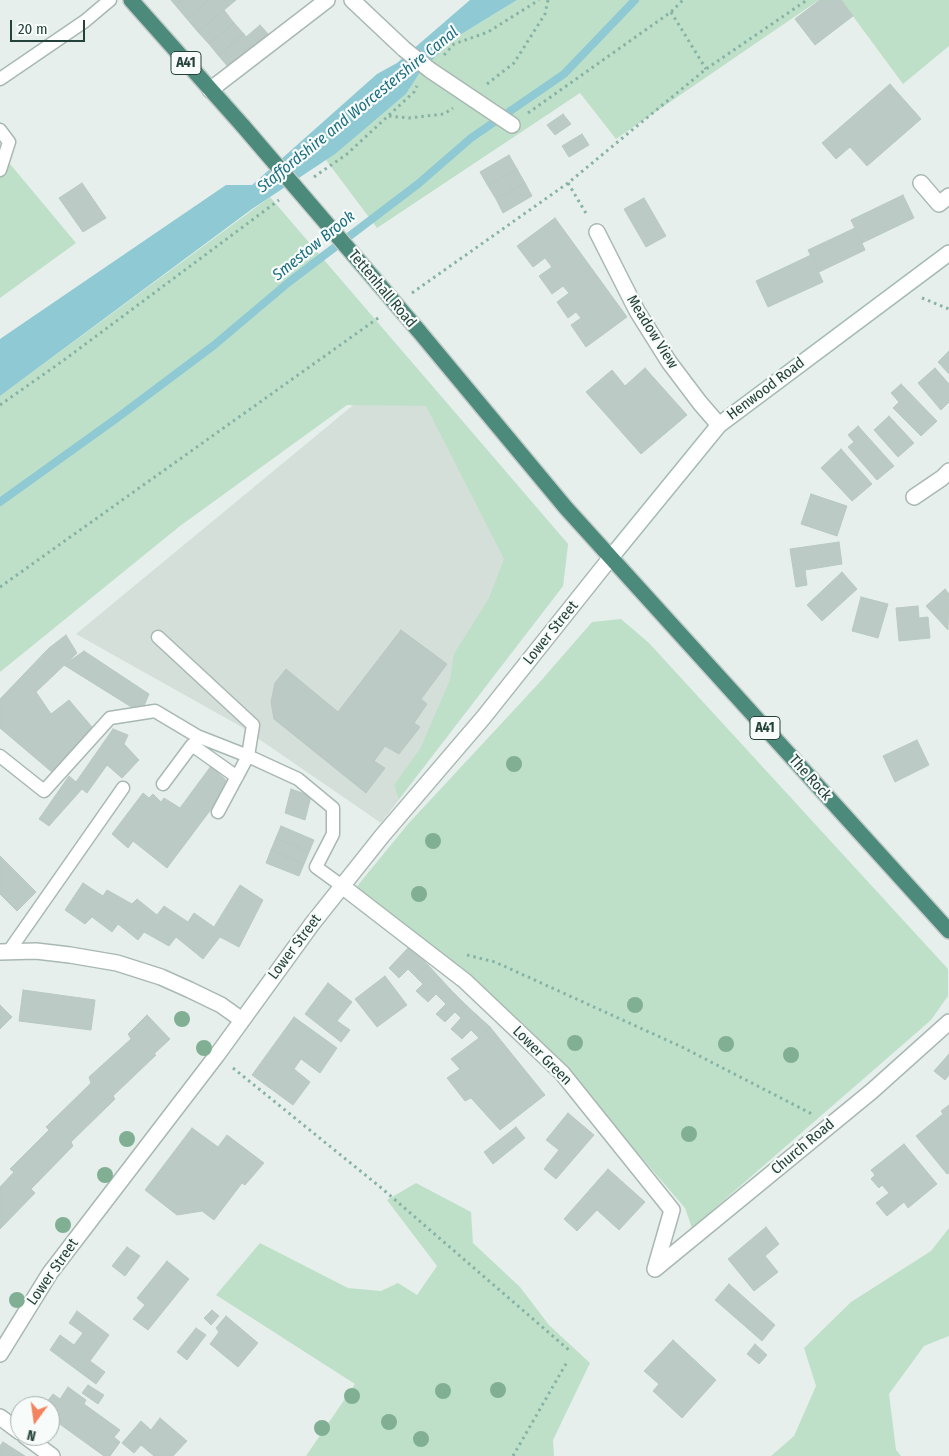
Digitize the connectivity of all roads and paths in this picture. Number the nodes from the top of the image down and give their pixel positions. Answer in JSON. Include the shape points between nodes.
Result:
{"nodes":[{"id":1,"x":110,"y":0,"type":"edge"},
{"id":2,"x":131,"y":0,"type":"edge"},
{"id":3,"x":327,"y":0,"type":"edge"},
{"id":4,"x":352,"y":0,"type":"edge"},
{"id":5,"x":539,"y":0,"type":"edge"},
{"id":6,"x":548,"y":0,"type":"edge"},
{"id":7,"x":683,"y":0,"type":"edge"},
{"id":8,"x":807,"y":0,"type":"edge"},
{"id":9,"x":671,"y":12,"type":"junction"},
{"id":10,"x":434,"y":66,"type":"junction"},
{"id":11,"x":706,"y":69,"type":"junction"},
{"id":12,"x":0,"y":79,"type":"edge"},
{"id":13,"x":418,"y":84,"type":"dead end"},
{"id":14,"x":210,"y":90,"type":"junction"},
{"id":15,"x":471,"y":96,"type":"junction"},
{"id":16,"x":389,"y":116,"type":"junction"},
{"id":17,"x":509,"y":124,"type":"joint"},
{"id":18,"x":0,"y":130,"type":"edge"},
{"id":19,"x":0,"y":170,"type":"edge"},
{"id":20,"x":307,"y":181,"type":"dead end"},
{"id":21,"x":921,"y":182,"type":"dead end"},
{"id":22,"x":568,"y":183,"type":"junction"},
{"id":23,"x":949,"y":196,"type":"edge"},
{"id":24,"x":283,"y":197,"type":"dead end"},
{"id":25,"x":597,"y":232,"type":"joint"},
{"id":26,"x":949,"y":253,"type":"edge"},
{"id":27,"x":902,"y":289,"type":"junction"},
{"id":28,"x":406,"y":298,"type":"dead end"},
{"id":29,"x":949,"y":309,"type":"edge"},
{"id":30,"x":381,"y":316,"type":"dead end"},
{"id":31,"x":0,"y":405,"type":"edge"},
{"id":32,"x":719,"y":425,"type":"junction"},
{"id":33,"x":947,"y":478,"type":"edge"},
{"id":34,"x":914,"y":496,"type":"dead end"},
{"id":35,"x":612,"y":556,"type":"junction"},
{"id":36,"x":0,"y":587,"type":"edge"},
{"id":37,"x":158,"y":637,"type":"dead end"},
{"id":38,"x":0,"y":756,"type":"edge"},
{"id":39,"x":248,"y":756,"type":"junction"},
{"id":40,"x":237,"y":777,"type":"junction"},
{"id":41,"x":163,"y":784,"type":"dead end"},
{"id":42,"x":123,"y":788,"type":"dead end"},
{"id":43,"x":218,"y":812,"type":"dead end"},
{"id":44,"x":342,"y":886,"type":"junction"},
{"id":45,"x":949,"y":931,"type":"edge"},
{"id":46,"x":4,"y":952,"type":"edge"},
{"id":47,"x":460,"y":954,"type":"dead end"},
{"id":48,"x":242,"y":1020,"type":"junction"},
{"id":49,"x":949,"y":1022,"type":"edge"},
{"id":50,"x":217,"y":1055,"type":"junction"},
{"id":51,"x":813,"y":1114,"type":"dead end"},
{"id":52,"x":655,"y":1269,"type":"joint"},
{"id":53,"x":570,"y":1351,"type":"dead end"},
{"id":54,"x":0,"y":1354,"type":"edge"},
{"id":55,"x":567,"y":1362,"type":"dead end"},
{"id":56,"x":38,"y":1446,"type":"edge"},
{"id":57,"x":52,"y":1456,"type":"edge"},
{"id":58,"x":513,"y":1456,"type":"edge"}],
"edges":[{"from":1,"to":12,"type":"lane"},
{"from":2,"to":14,"type":"highway","name":"Tettenhall Road","number":"A41"},
{"from":3,"to":14,"type":"street"},
{"from":4,"to":10,"type":"street","bridge":true,"via":[[404,49]]},
{"from":5,"to":10,"type":"path","via":[[488,32],[454,44]]},
{"from":6,"to":15,"type":"path","via":[[545,14],[514,63]]},
{"from":7,"to":9,"type":"path"},
{"from":8,"to":11,"type":"path"},
{"from":9,"to":11,"type":"path"},
{"from":9,"to":17,"type":"path"},
{"from":10,"to":15,"type":"street"},
{"from":11,"to":22,"type":"path"},
{"from":13,"to":16,"type":"path"},
{"from":14,"to":35,"type":"highway","name":"Tettenhall Road","number":"A41","bridge":true,"via":[[418,330],[566,508]]},
{"from":15,"to":16,"type":"path","via":[[444,114],[408,118]]},
{"from":15,"to":17,"type":"street"},
{"from":16,"to":20,"type":"path","via":[[347,154]]},
{"from":18,"to":19,"type":"lane","via":[[9,142]]},
{"from":21,"to":23,"type":"street","via":[[939,204]]},
{"from":22,"to":25,"type":"path"},
{"from":22,"to":28,"type":"path"},
{"from":24,"to":31,"type":"path"},
{"from":25,"to":32,"type":"street","name":"Meadow View","via":[[637,311],[670,362]]},
{"from":26,"to":27,"type":"street","name":"Henwood Road"},
{"from":27,"to":29,"type":"path"},
{"from":27,"to":32,"type":"street","name":"Henwood Road"},
{"from":30,"to":36,"type":"path"},
{"from":32,"to":35,"type":"street","name":"Henwood Road"},
{"from":33,"to":34,"type":"street"},
{"from":35,"to":44,"type":"street","name":"Lower Street","via":[[483,718]]},
{"from":35,"to":45,"type":"highway","name":"The Rock","number":"A41"},
{"from":37,"to":39,"type":"lane","via":[[253,725]]},
{"from":38,"to":39,"type":"lane","via":[[44,791],[110,718],[155,712],[198,736]]},
{"from":39,"to":40,"type":"lane"},
{"from":39,"to":44,"type":"lane","via":[[298,779],[333,808],[333,834],[316,867]]},
{"from":40,"to":41,"type":"lane","via":[[192,745]]},
{"from":40,"to":43,"type":"lane"},
{"from":42,"to":46,"type":"lane"},
{"from":44,"to":48,"type":"street","name":"Lower Street"},
{"from":44,"to":52,"type":"street","name":"Lower Green","via":[[465,982],[562,1073],[672,1210]]},
{"from":46,"to":48,"type":"street","via":[[36,951],[117,963],[183,986]]},
{"from":47,"to":51,"type":"path","via":[[495,962],[664,1039]]},
{"from":48,"to":50,"type":"street","name":"Lower Street"},
{"from":49,"to":52,"type":"street","name":"Church Road","via":[[872,1091]]},
{"from":50,"to":53,"type":"path","via":[[379,1186]]},
{"from":50,"to":54,"type":"street","name":"Lower Street","via":[[50,1273]]},
{"from":55,"to":58,"type":"path"},
{"from":56,"to":57,"type":"street"}]}
